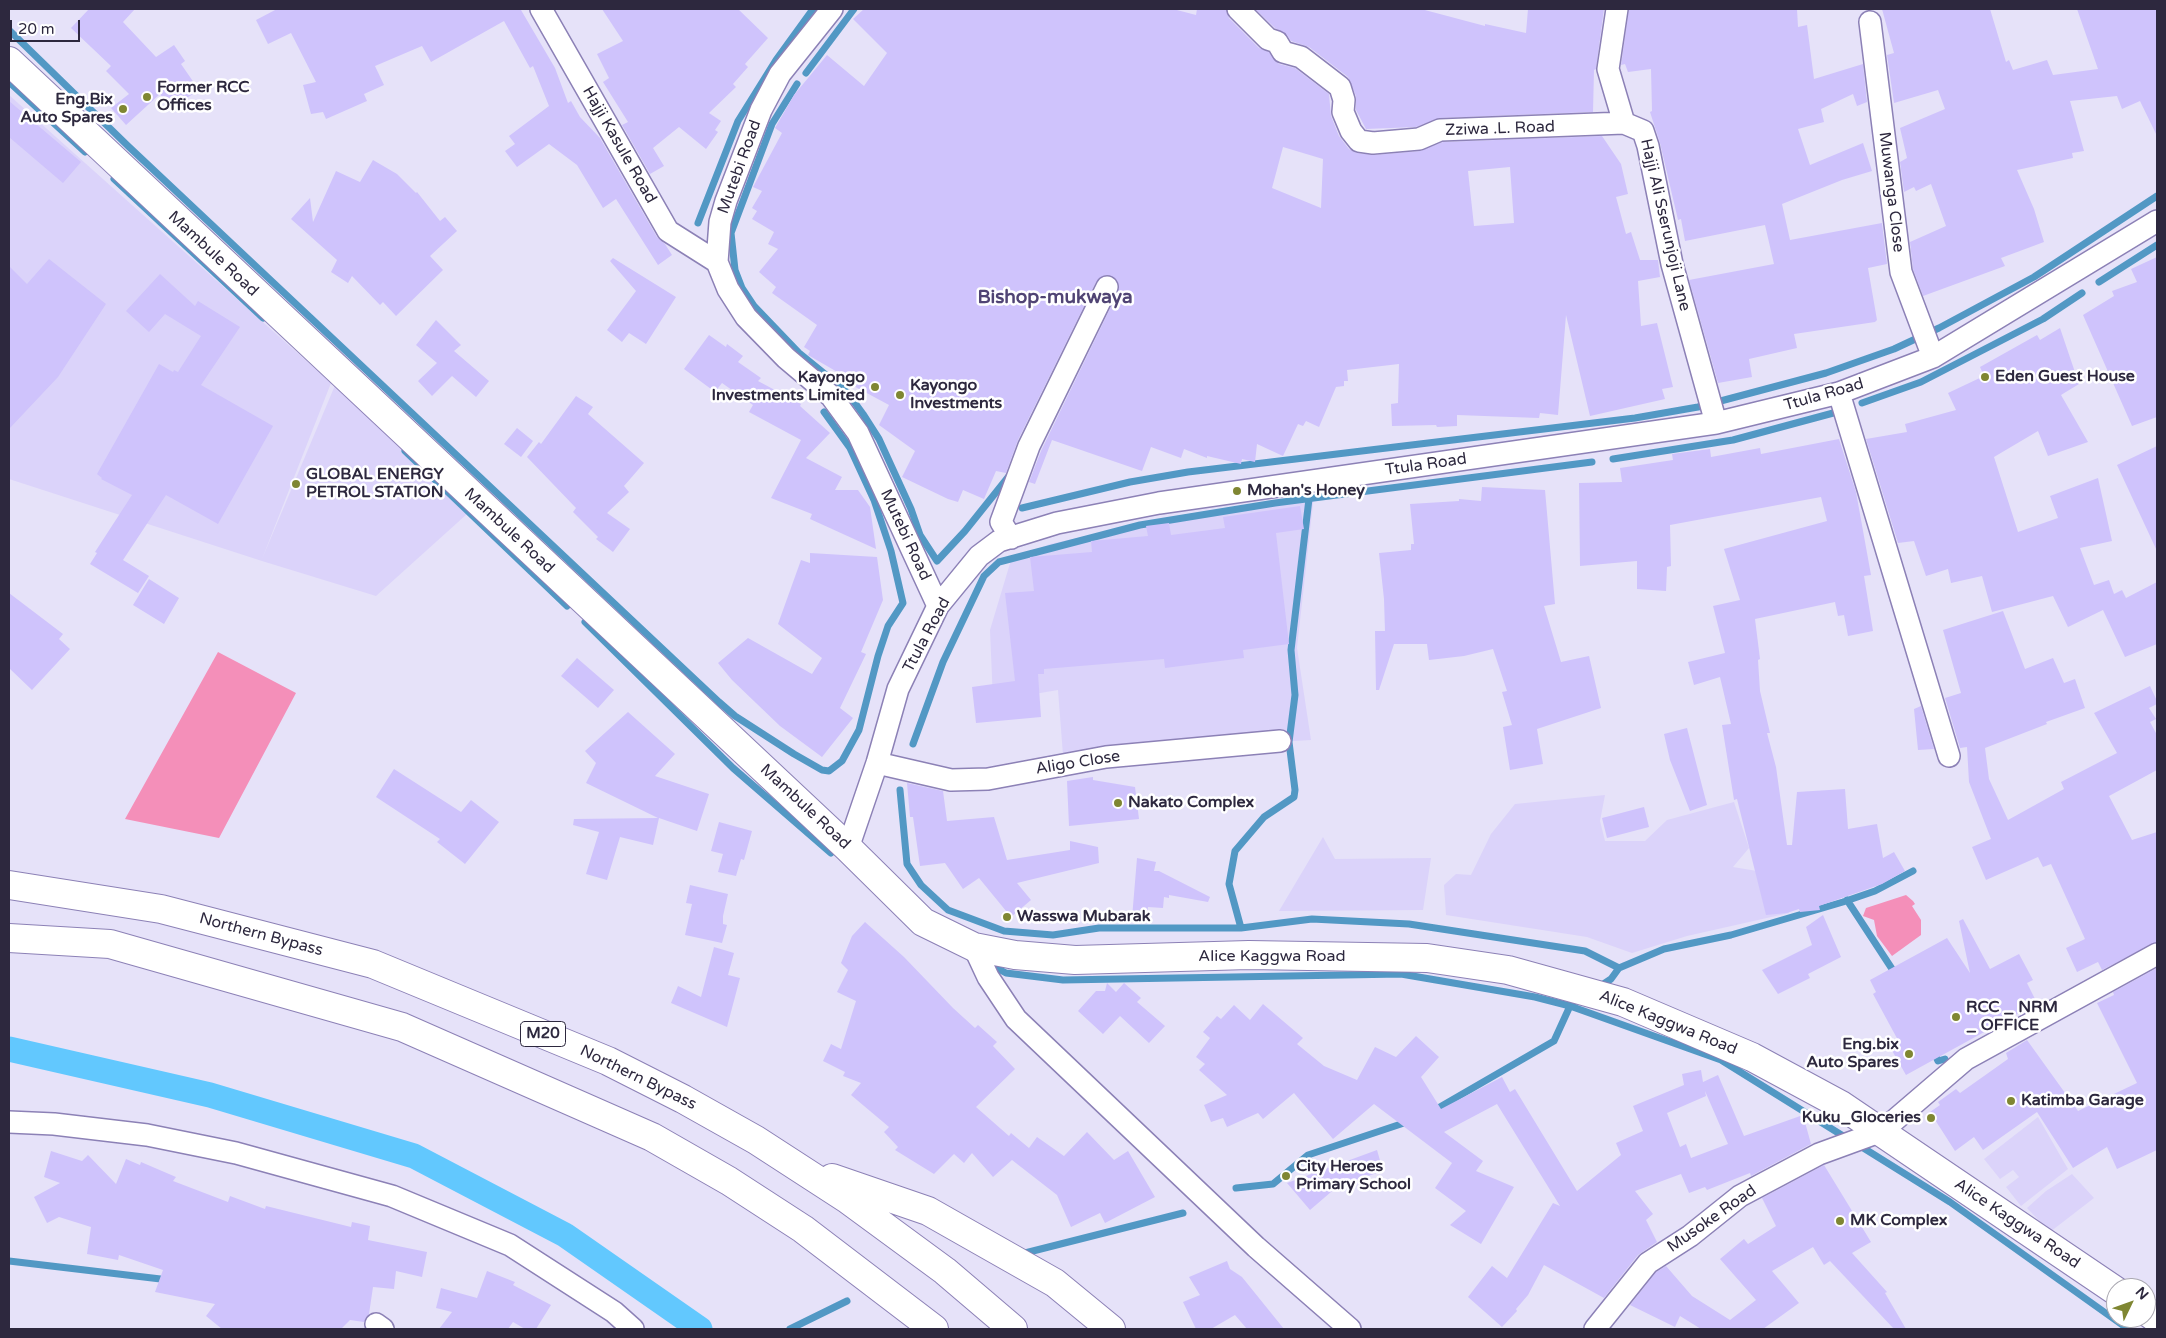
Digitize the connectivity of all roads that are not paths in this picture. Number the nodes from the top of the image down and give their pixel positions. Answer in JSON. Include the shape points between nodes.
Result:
{"nodes":[{"id":1,"x":541,"y":9,"type":"edge"},
{"id":2,"x":832,"y":9,"type":"edge"},
{"id":3,"x":1238,"y":9,"type":"edge"},
{"id":4,"x":1617,"y":9,"type":"edge"},
{"id":5,"x":1870,"y":22,"type":"dead end"},
{"id":6,"x":9,"y":61,"type":"edge"},
{"id":7,"x":1624,"y":123,"type":"junction"},
{"id":8,"x":2157,"y":221,"type":"edge"},
{"id":9,"x":717,"y":262,"type":"junction"},
{"id":10,"x":1107,"y":287,"type":"dead end"},
{"id":11,"x":1933,"y":357,"type":"junction"},
{"id":12,"x":1840,"y":393,"type":"junction"},
{"id":13,"x":1716,"y":423,"type":"junction"},
{"id":14,"x":1011,"y":538,"type":"junction"},
{"id":15,"x":938,"y":606,"type":"junction"},
{"id":16,"x":1280,"y":741,"type":"dead end"},
{"id":17,"x":1949,"y":756,"type":"dead end"},
{"id":18,"x":877,"y":763,"type":"junction"},
{"id":19,"x":848,"y":848,"type":"junction"},
{"id":20,"x":9,"y":885,"type":"edge"},
{"id":21,"x":9,"y":938,"type":"edge"},
{"id":22,"x":974,"y":947,"type":"junction"},
{"id":23,"x":2157,"y":954,"type":"edge"},
{"id":24,"x":9,"y":1122,"type":"edge"},
{"id":25,"x":1882,"y":1131,"type":"junction"},
{"id":26,"x":796,"y":1165,"type":"junction"},
{"id":27,"x":866,"y":1276,"type":"junction"},
{"id":28,"x":2106,"y":1285,"type":"edge"},
{"id":29,"x":633,"y":1329,"type":"edge"},
{"id":30,"x":916,"y":1329,"type":"edge"},
{"id":31,"x":934,"y":1329,"type":"edge"},
{"id":32,"x":1013,"y":1329,"type":"edge"},
{"id":33,"x":1111,"y":1329,"type":"edge"},
{"id":34,"x":1350,"y":1329,"type":"edge"},
{"id":35,"x":1595,"y":1329,"type":"edge"}],
"edges":[{"from":1,"to":9,"type":"street","name":"Hajji Kasule Road","via":[[668,231]]},
{"from":2,"to":9,"type":"street","name":"Mutebi Road","via":[[780,74],[761,110],[726,201],[720,222]]},
{"from":3,"to":7,"type":"street","name":"Zziwa .L. Road","via":[[1268,39],[1278,42],[1283,52],[1300,57],[1340,87],[1343,112],[1359,141],[1419,139],[1440,130]]},
{"from":4,"to":7,"type":"street","name":"Hajji Ali Sserunjoji Lane","via":[[1608,68]]},
{"from":5,"to":11,"type":"street","name":"Muwanga Close","via":[[1901,272]]},
{"from":6,"to":19,"type":"main road","name":"Mambule Road"},
{"from":7,"to":13,"type":"street","name":"Hajji Ali Sserunjoji Lane","via":[[1643,131],[1648,146],[1672,264]]},
{"from":8,"to":11,"type":"street","name":"Ttula Road"},
{"from":9,"to":15,"type":"street","name":"Mutebi Road","via":[[746,317],[786,358],[831,396],[858,433]]},
{"from":10,"to":14,"type":"street","via":[[1028,446],[1001,522]]},
{"from":11,"to":12,"type":"street","name":"Ttula Road"},
{"from":12,"to":13,"type":"street","name":"Ttula Road"},
{"from":12,"to":17,"type":"street"},
{"from":13,"to":14,"type":"street","name":"Ttula Road","via":[[1159,503],[1057,523]]},
{"from":14,"to":15,"type":"street","name":"Ttula Road","via":[[999,541],[979,556]]},
{"from":15,"to":18,"type":"street","name":"Ttula Road","via":[[898,689]]},
{"from":16,"to":18,"type":"street","name":"Aligo Close","via":[[1106,757],[988,779],[951,780]]},
{"from":18,"to":19,"type":"street","name":"Ttula Road"},
{"from":19,"to":22,"type":"main road","name":"Mambule Road","via":[[923,922]]},
{"from":20,"to":26,"type":"main road","name":"Northern Bypass","number":"M20","via":[[161,909],[374,964],[608,1061],[683,1099]]},
{"from":21,"to":27,"type":"main road","via":[[110,944],[402,1027],[652,1137],[803,1229]]},
{"from":22,"to":25,"type":"main road","name":"Alice Kaggwa Road","via":[[1015,955],[1075,960],[1249,955],[1426,958],[1508,970],[1623,1002],[1752,1057]]},
{"from":22,"to":34,"type":"street","via":[[988,977],[1016,1018],[1256,1247]]},
{"from":23,"to":25,"type":"street","via":[[1966,1059]]},
{"from":24,"to":29,"type":"street","via":[[147,1135],[236,1153],[392,1196],[510,1245],[614,1312]]},
{"from":25,"to":28,"type":"main road","name":"Alice Kaggwa Road"},
{"from":25,"to":35,"type":"street","name":"Musoke Road","via":[[1819,1154],[1740,1196],[1690,1236],[1648,1262]]},
{"from":26,"to":32,"type":"main road","name":"Northern Bypass","number":"M20","via":[[912,1246]]},
{"from":26,"to":33,"type":"main road","via":[[928,1211],[1055,1283]]},
{"from":27,"to":30,"type":"main road"},
{"from":27,"to":31,"type":"main road"}]}
